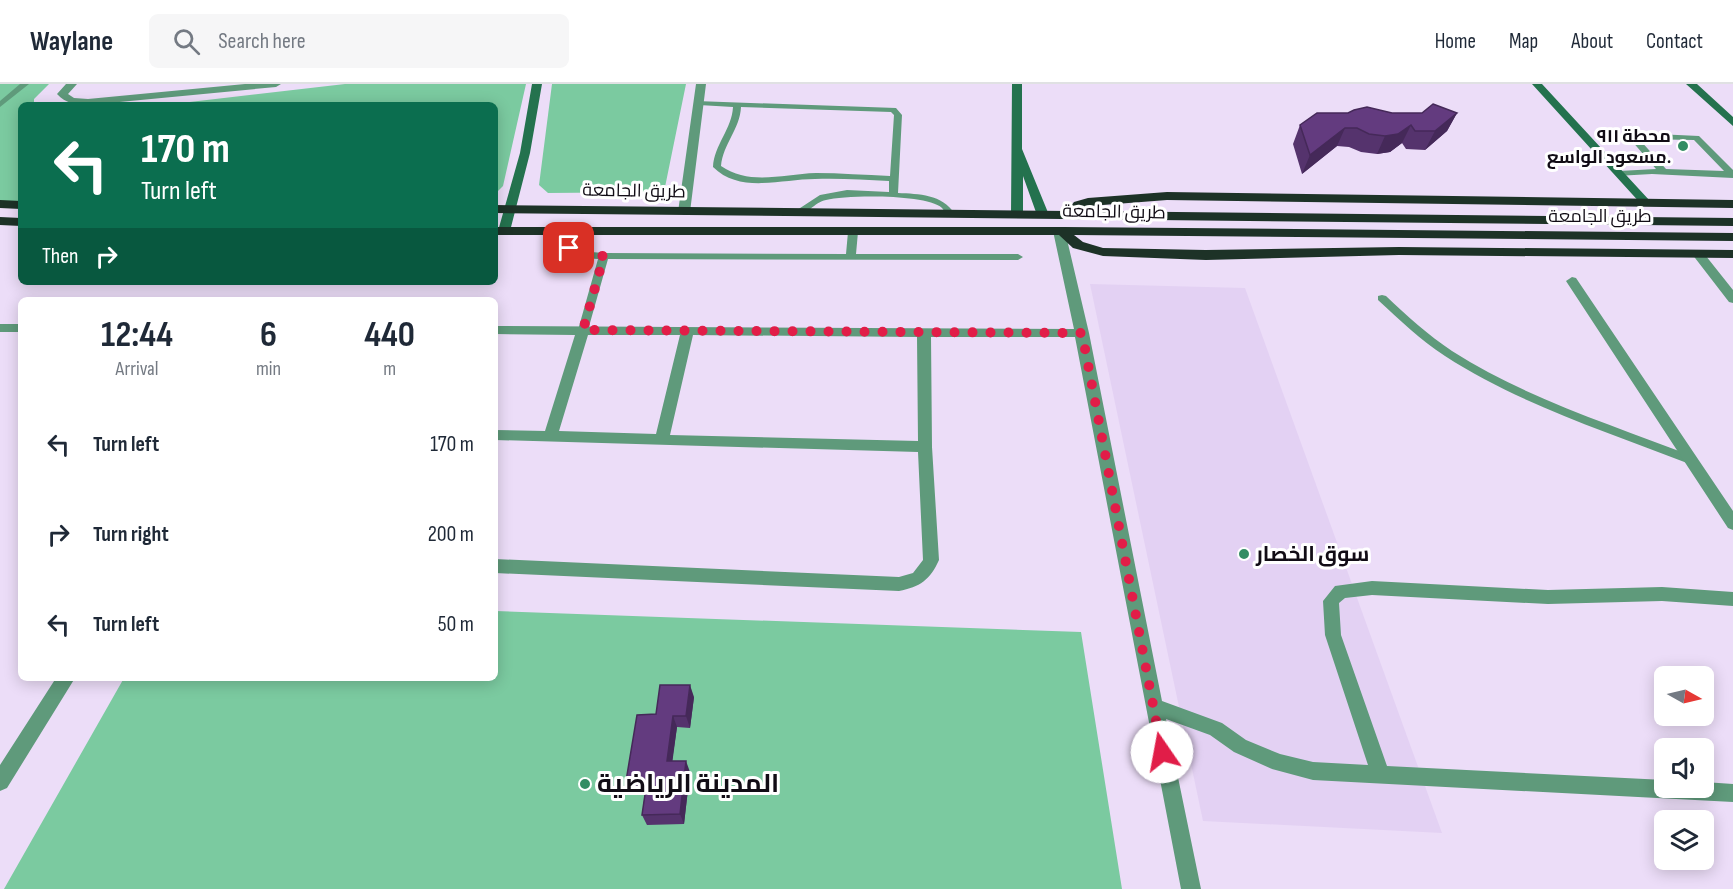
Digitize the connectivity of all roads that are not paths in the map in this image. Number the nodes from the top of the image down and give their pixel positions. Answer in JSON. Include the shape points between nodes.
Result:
{"nodes":[{"id":1,"x":26,"y":84,"type":"edge"},
{"id":2,"x":72,"y":84,"type":"edge"},
{"id":3,"x":276,"y":84,"type":"edge"},
{"id":4,"x":537,"y":84,"type":"edge"},
{"id":5,"x":701,"y":84,"type":"edge"},
{"id":6,"x":1017,"y":84,"type":"edge"},
{"id":7,"x":1536,"y":84,"type":"edge"},
{"id":8,"x":1691,"y":84,"type":"edge"},
{"id":9,"x":699,"y":103,"type":"junction"},
{"id":10,"x":737,"y":104,"type":"junction"},
{"id":11,"x":0,"y":105,"type":"edge"},
{"id":12,"x":1733,"y":123,"type":"edge"},
{"id":13,"x":1018,"y":150,"type":"junction"},
{"id":14,"x":1664,"y":171,"type":"junction"},
{"id":15,"x":1619,"y":174,"type":"junction"},
{"id":16,"x":1732,"y":175,"type":"edge"},
{"id":17,"x":894,"y":179,"type":"junction"},
{"id":18,"x":893,"y":195,"type":"junction"},
{"id":19,"x":0,"y":204,"type":"edge"},
{"id":20,"x":1646,"y":204,"type":"junction"},
{"id":21,"x":1733,"y":204,"type":"edge"},
{"id":22,"x":18,"y":205,"type":"edge"},
{"id":23,"x":498,"y":209,"type":"edge"},
{"id":24,"x":512,"y":209,"type":"junction"},
{"id":25,"x":684,"y":212,"type":"junction"},
{"id":26,"x":797,"y":214,"type":"junction"},
{"id":27,"x":950,"y":214,"type":"junction"},
{"id":28,"x":1017,"y":214,"type":"junction"},
{"id":29,"x":1043,"y":215,"type":"junction"},
{"id":30,"x":0,"y":221,"type":"edge"},
{"id":31,"x":18,"y":222,"type":"edge"},
{"id":32,"x":1733,"y":222,"type":"edge"},
{"id":33,"x":1064,"y":223,"type":"junction"},
{"id":34,"x":500,"y":231,"type":"edge"},
{"id":35,"x":853,"y":232,"type":"junction"},
{"id":36,"x":578,"y":233,"type":"junction"},
{"id":37,"x":1692,"y":236,"type":"junction"},
{"id":38,"x":1733,"y":237,"type":"edge"},
{"id":39,"x":1733,"y":245,"type":"edge"},
{"id":40,"x":1698,"y":254,"type":"junction"},
{"id":41,"x":1733,"y":254,"type":"edge"},
{"id":42,"x":851,"y":255,"type":"junction"},
{"id":43,"x":604,"y":256,"type":"junction"},
{"id":44,"x":1018,"y":257,"type":"dead end"},
{"id":45,"x":1572,"y":281,"type":"dead end"},
{"id":46,"x":1382,"y":298,"type":"dead end"},
{"id":47,"x":1733,"y":299,"type":"edge"},
{"id":48,"x":0,"y":328,"type":"edge"},
{"id":49,"x":18,"y":328,"type":"edge"},
{"id":50,"x":498,"y":330,"type":"edge"},
{"id":51,"x":583,"y":330,"type":"junction"},
{"id":52,"x":688,"y":331,"type":"junction"},
{"id":53,"x":924,"y":332,"type":"junction"},
{"id":54,"x":1082,"y":333,"type":"junction"},
{"id":55,"x":498,"y":435,"type":"edge"},
{"id":56,"x":550,"y":437,"type":"junction"},
{"id":57,"x":662,"y":440,"type":"junction"},
{"id":58,"x":925,"y":447,"type":"junction"},
{"id":59,"x":1691,"y":460,"type":"junction"},
{"id":60,"x":1733,"y":524,"type":"edge"},
{"id":61,"x":498,"y":566,"type":"edge"},
{"id":62,"x":1733,"y":598,"type":"edge"},
{"id":63,"x":64,"y":681,"type":"edge"},
{"id":64,"x":1153,"y":706,"type":"junction"},
{"id":65,"x":1381,"y":775,"type":"junction"},
{"id":66,"x":0,"y":782,"type":"edge"},
{"id":67,"x":1733,"y":793,"type":"edge"},
{"id":68,"x":1191,"y":889,"type":"edge"}],
"edges":[{"from":1,"to":11,"type":"lane"},
{"from":2,"to":3,"type":"street","via":[[62,94],[71,101],[88,102]]},
{"from":4,"to":24,"type":"street"},
{"from":5,"to":9,"type":"street"},
{"from":6,"to":13,"type":"street"},
{"from":7,"to":15,"type":"street"},
{"from":8,"to":12,"type":"street"},
{"from":9,"to":10,"type":"lane"},
{"from":9,"to":25,"type":"street"},
{"from":10,"to":17,"type":"lane","via":[[892,110],[898,115]]},
{"from":10,"to":17,"type":"lane","via":[[732,130],[717,157],[717,167],[724,174],[761,181],[813,176]]},
{"from":13,"to":28,"type":"street"},
{"from":13,"to":29,"type":"street"},
{"from":14,"to":15,"type":"lane"},
{"from":14,"to":16,"type":"lane"},
{"from":14,"to":16,"type":"lane","via":[[1635,136],[1696,138]]},
{"from":15,"to":20,"type":"street"},
{"from":17,"to":18,"type":"lane"},
{"from":18,"to":26,"type":"lane","via":[[833,194],[814,201]]},
{"from":18,"to":27,"type":"lane","via":[[932,199]]},
{"from":19,"to":22,"type":"highway"},
{"from":20,"to":21,"type":"highway"},
{"from":20,"to":33,"type":"highway","via":[[1167,196],[1088,202],[1079,205]]},
{"from":23,"to":24,"type":"highway","name":"طريق الجامعة"},
{"from":24,"to":25,"type":"highway","name":"طريق الجامعة"},
{"from":24,"to":34,"type":"street"},
{"from":25,"to":26,"type":"highway","name":"طريق الجامعة"},
{"from":26,"to":27,"type":"highway","name":"طريق الجامعة"},
{"from":27,"to":28,"type":"highway","name":"طريق الجامعة"},
{"from":28,"to":29,"type":"highway","name":"طريق الجامعة"},
{"from":29,"to":33,"type":"highway","name":"طريق الجامعة"},
{"from":30,"to":31,"type":"highway"},
{"from":32,"to":33,"type":"highway"},
{"from":33,"to":35,"type":"highway","name":"طريق الجامعة"},
{"from":33,"to":37,"type":"highway","name":"طريق الجامعة"},
{"from":33,"to":40,"type":"highway","via":[[1067,237],[1078,245],[1103,252]]},
{"from":33,"to":54,"type":"street"},
{"from":34,"to":36,"type":"highway","name":"طريق الجامعة"},
{"from":35,"to":36,"type":"highway","name":"طريق الجامعة"},
{"from":35,"to":42,"type":"lane"},
{"from":36,"to":43,"type":"lane","via":[[569,248],[575,254]]},
{"from":37,"to":38,"type":"highway","name":"طريق الجامعة"},
{"from":37,"to":39,"type":"highway"},
{"from":40,"to":41,"type":"highway"},
{"from":40,"to":47,"type":"street"},
{"from":42,"to":43,"type":"lane"},
{"from":42,"to":44,"type":"lane"},
{"from":43,"to":51,"type":"lane"},
{"from":45,"to":59,"type":"street"},
{"from":46,"to":59,"type":"lane","via":[[1419,334],[1490,378]]},
{"from":48,"to":49,"type":"street"},
{"from":50,"to":51,"type":"street"},
{"from":51,"to":52,"type":"street"},
{"from":51,"to":56,"type":"street"},
{"from":52,"to":53,"type":"street"},
{"from":52,"to":57,"type":"street"},
{"from":53,"to":54,"type":"street"},
{"from":53,"to":58,"type":"street"},
{"from":54,"to":64,"type":"street"},
{"from":55,"to":56,"type":"street"},
{"from":56,"to":57,"type":"street"},
{"from":57,"to":58,"type":"street"},
{"from":58,"to":61,"type":"street","via":[[931,560],[926,573],[917,581],[899,584]]},
{"from":59,"to":60,"type":"street"},
{"from":62,"to":65,"type":"street","via":[[1662,594],[1548,597],[1372,588],[1341,591],[1331,601],[1333,635]]},
{"from":63,"to":66,"type":"street"},
{"from":64,"to":65,"type":"street","via":[[1216,729],[1240,746],[1279,763],[1313,771]]},
{"from":64,"to":68,"type":"street"},
{"from":65,"to":67,"type":"street"}]}
